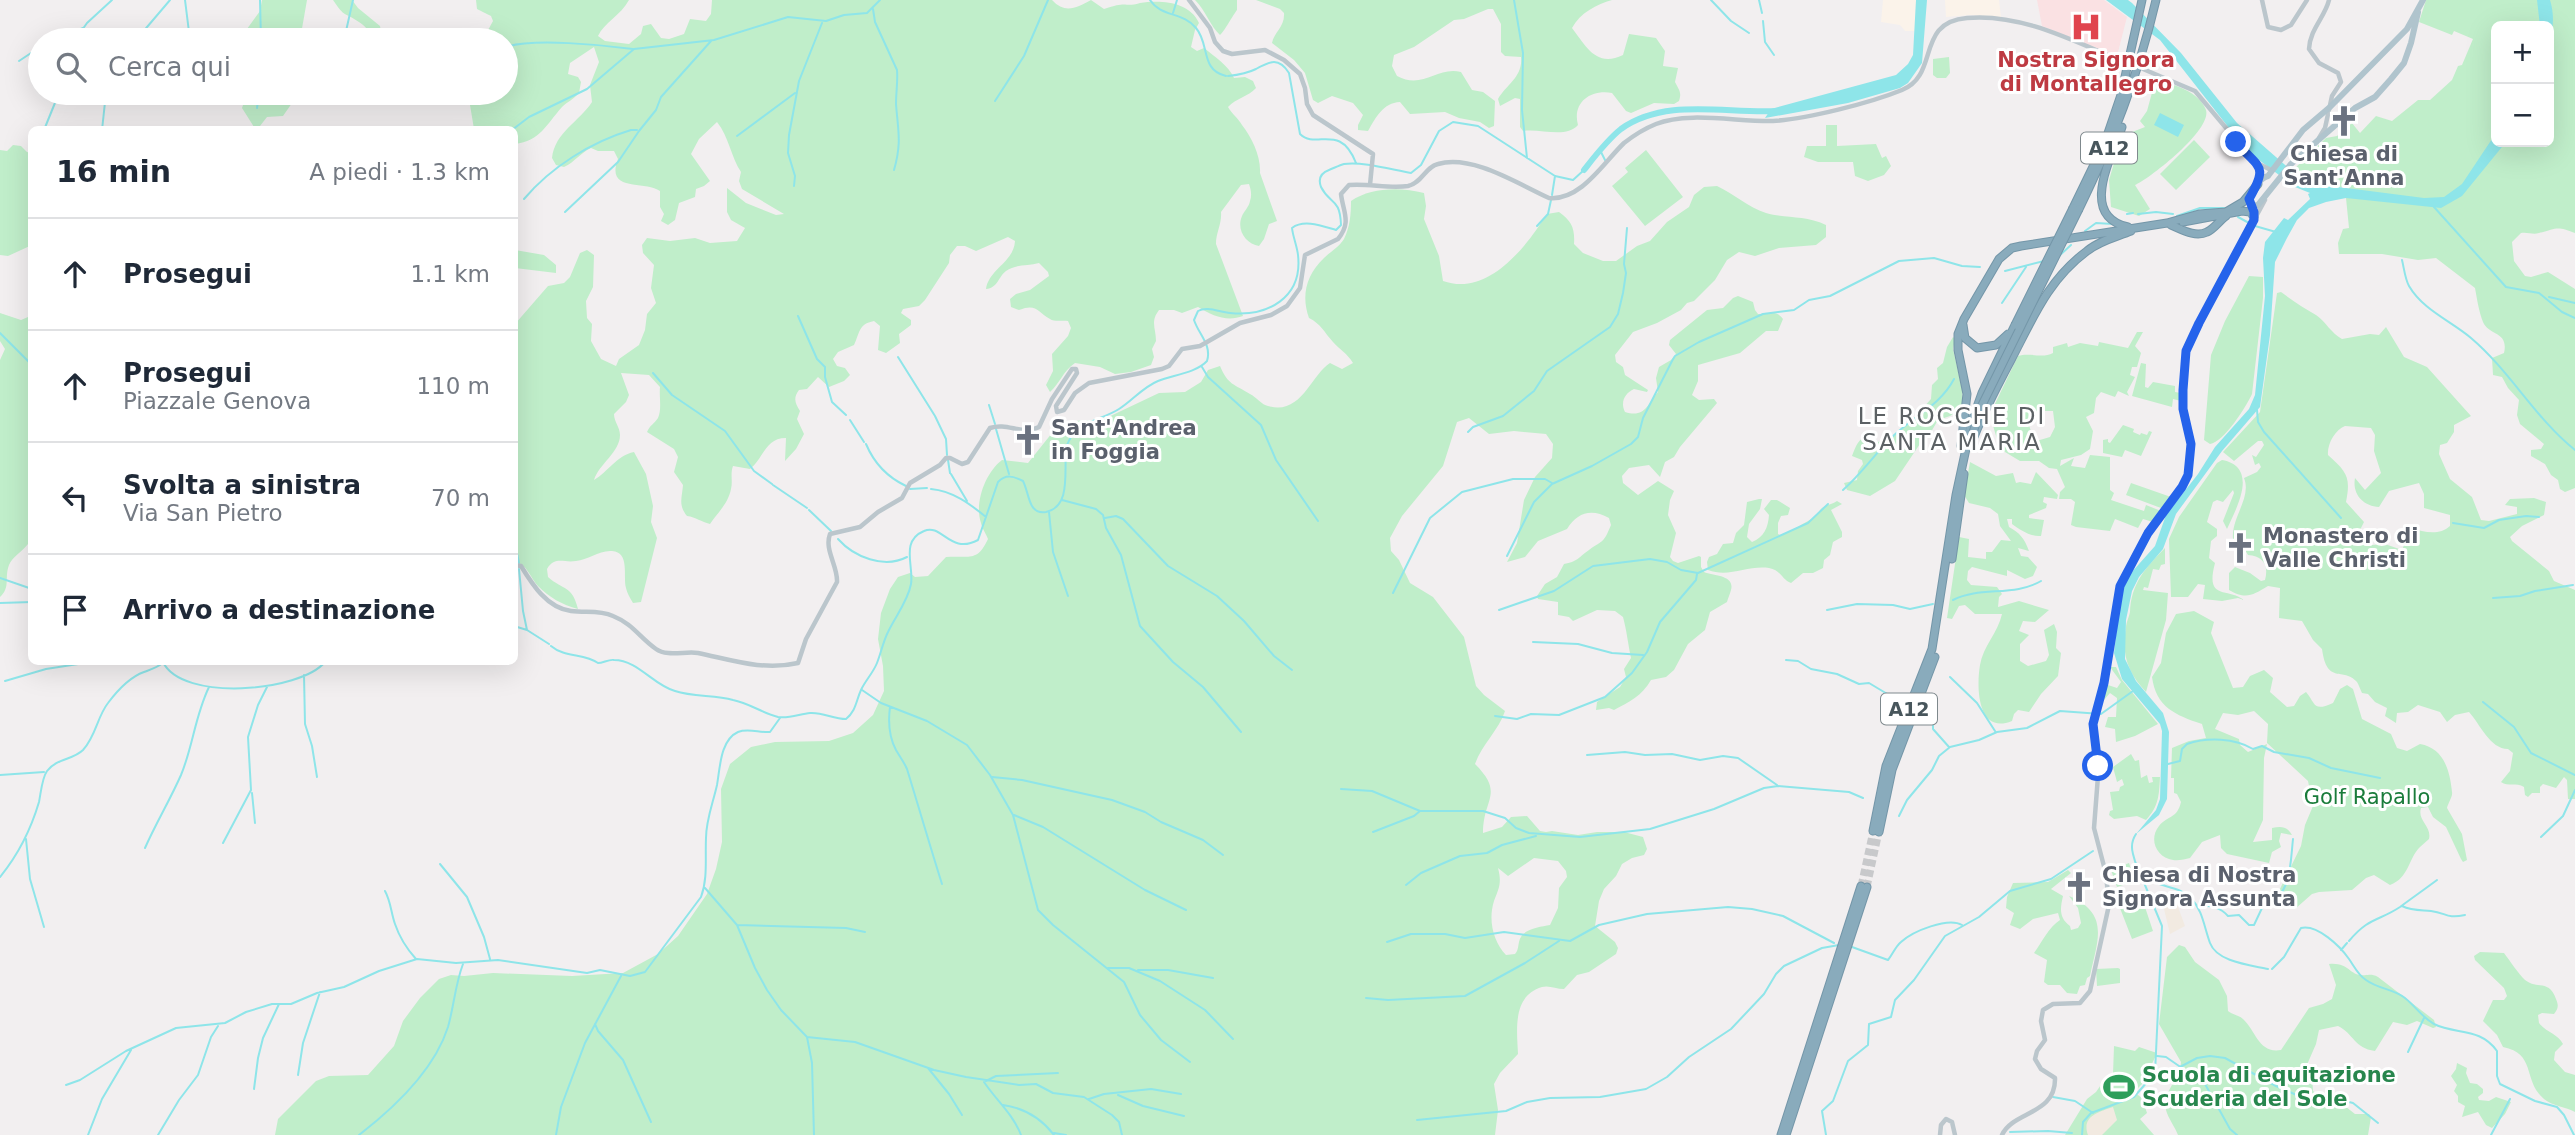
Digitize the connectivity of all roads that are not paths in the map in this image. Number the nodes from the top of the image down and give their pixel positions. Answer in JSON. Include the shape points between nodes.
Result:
{"nodes":[{"id":1,"x":1189,"y":0,"type":"edge"},
{"id":2,"x":2156,"y":0,"type":"edge"},
{"id":3,"x":2262,"y":0,"type":"edge"},
{"id":4,"x":2307,"y":0,"type":"edge"},
{"id":5,"x":2329,"y":0,"type":"edge"},
{"id":6,"x":2423,"y":0,"type":"edge"},
{"id":7,"x":2141,"y":4,"type":"edge"},
{"id":8,"x":2418,"y":12,"type":"junction"},
{"id":9,"x":2124,"y":62,"type":"dead end"},
{"id":10,"x":2143,"y":69,"type":"dead end"},
{"id":11,"x":2134,"y":84,"type":"junction"},
{"id":12,"x":2330,"y":107,"type":"junction"},
{"id":13,"x":2318,"y":118,"type":"junction"},
{"id":14,"x":2325,"y":128,"type":"junction"},
{"id":15,"x":2316,"y":141,"type":"junction"},
{"id":16,"x":2250,"y":158,"type":"junction"},
{"id":17,"x":2281,"y":158,"type":"junction"},
{"id":18,"x":2290,"y":165,"type":"junction"},
{"id":19,"x":2269,"y":173,"type":"junction"},
{"id":20,"x":1370,"y":183,"type":"junction"},
{"id":21,"x":2258,"y":185,"type":"junction"},
{"id":22,"x":2272,"y":187,"type":"junction"},
{"id":23,"x":2262,"y":198,"type":"junction"},
{"id":24,"x":2252,"y":206,"type":"junction"},
{"id":25,"x":2076,"y":209,"type":"junction"},
{"id":26,"x":2227,"y":214,"type":"junction"},
{"id":27,"x":2176,"y":222,"type":"junction"},
{"id":28,"x":2253,"y":222,"type":"junction"},
{"id":29,"x":2132,"y":229,"type":"junction"},
{"id":30,"x":2015,"y":326,"type":"junction"},
{"id":31,"x":1970,"y":443,"type":"junction"},
{"id":32,"x":1956,"y":495,"type":"junction"},
{"id":33,"x":518,"y":566,"type":"edge"},
{"id":34,"x":1864,"y":886,"type":"tunnel mouth"},
{"id":35,"x":1783,"y":1135,"type":"edge"},
{"id":36,"x":1940,"y":1135,"type":"edge"},
{"id":37,"x":1955,"y":1135,"type":"edge"},
{"id":38,"x":2002,"y":1135,"type":"edge"}],
"edges":[{"from":1,"to":20,"type":"street","via":[[1223,51],[1265,50],[1300,74],[1313,115],[1371,151]]},
{"from":2,"to":11,"type":"highway","number":"A12"},
{"from":3,"to":4,"type":"street","via":[[2268,27],[2281,30],[2291,25]]},
{"from":5,"to":12,"type":"street","via":[[2309,48],[2319,63],[2340,76]]},
{"from":6,"to":8,"type":"main road"},
{"from":7,"to":25,"type":"highway","number":"A12","via":[[2117,107]]},
{"from":8,"to":12,"type":"main road"},
{"from":8,"to":15,"type":"main road","via":[[2404,63],[2379,94]]},
{"from":9,"to":20,"type":"street","via":[[2010,20],[1955,19],[1935,34],[1916,82],[1900,91],[1798,118],[1688,119],[1657,124],[1624,143],[1577,189],[1555,198],[1479,165],[1455,163],[1439,163],[1404,187]]},
{"from":10,"to":16,"type":"street","via":[[2195,91]]},
{"from":11,"to":25,"type":"highway","number":"A12","via":[[2112,140]]},
{"from":11,"to":29,"type":"highway","via":[[2102,187],[2104,210]]},
{"from":12,"to":13,"type":"main road"},
{"from":12,"to":14,"type":"street"},
{"from":13,"to":14,"type":"street"},
{"from":13,"to":17,"type":"main road"},
{"from":14,"to":15,"type":"street"},
{"from":15,"to":18,"type":"main road"},
{"from":16,"to":19,"type":"street"},
{"from":16,"to":21,"type":"street","via":[[2260,169]]},
{"from":17,"to":18,"type":"street"},
{"from":17,"to":19,"type":"main road"},
{"from":18,"to":22,"type":"main road"},
{"from":19,"to":21,"type":"main road"},
{"from":19,"to":22,"type":"main road"},
{"from":20,"to":33,"type":"street","via":[[1343,190],[1348,218],[1342,235],[1305,255],[1300,288],[1287,306],[1240,323],[1200,346],[1182,349],[1163,369],[1089,383],[1057,412],[1056,406],[1077,373],[1072,369],[1039,427],[1024,431],[994,427],[968,462],[948,458],[910,483],[904,496],[860,527],[830,534],[828,545],[837,582],[806,639],[799,663],[765,667],[699,653],[662,652],[613,616],[558,607],[537,591]]},
{"from":21,"to":23,"type":"main road","via":[[2253,201]]},
{"from":21,"to":24,"type":"main road","via":[[2249,199]]},
{"from":21,"to":26,"type":"highway"},
{"from":22,"to":23,"type":"main road"},
{"from":22,"to":28,"type":"street"},
{"from":23,"to":24,"type":"main road"},
{"from":24,"to":26,"type":"highway"},
{"from":24,"to":28,"type":"street"},
{"from":25,"to":30,"type":"highway","number":"A12","bridge":true},
{"from":25,"to":31,"type":"highway","number":"A12","bridge":true,"via":[[1981,407]]},
{"from":26,"to":27,"type":"highway","via":[[2199,214]]},
{"from":26,"to":27,"type":"highway","via":[[2207,232],[2196,234]]},
{"from":26,"to":28,"type":"highway","via":[[2245,211]]},
{"from":27,"to":29,"type":"highway"},
{"from":28,"to":38,"type":"street","via":[[2186,351],[2183,409],[2191,444],[2188,475],[2148,533],[2118,593],[2093,724],[2098,776],[2094,828],[2109,905],[2090,991],[2080,1003],[2053,1004],[2043,1010],[2045,1040],[2036,1063],[2056,1081],[2053,1093]]},
{"from":29,"to":30,"type":"highway","via":[[2017,248],[2006,255],[1964,321],[1963,333],[1972,346],[1983,349],[2001,342]]},
{"from":29,"to":31,"type":"highway","via":[[2088,249],[2046,292]]},
{"from":29,"to":32,"type":"highway","via":[[2012,248],[1999,259],[1958,334],[1967,394]]},
{"from":30,"to":32,"type":"highway","number":"A12","via":[[1972,421]]},
{"from":31,"to":32,"type":"highway","number":"A12","via":[[1937,649],[1892,770],[1876,831],[1886,766],[1932,649]]},
{"from":34,"to":35,"type":"highway"},
{"from":36,"to":37,"type":"street","via":[[1946,1119],[1952,1122]]}]}
